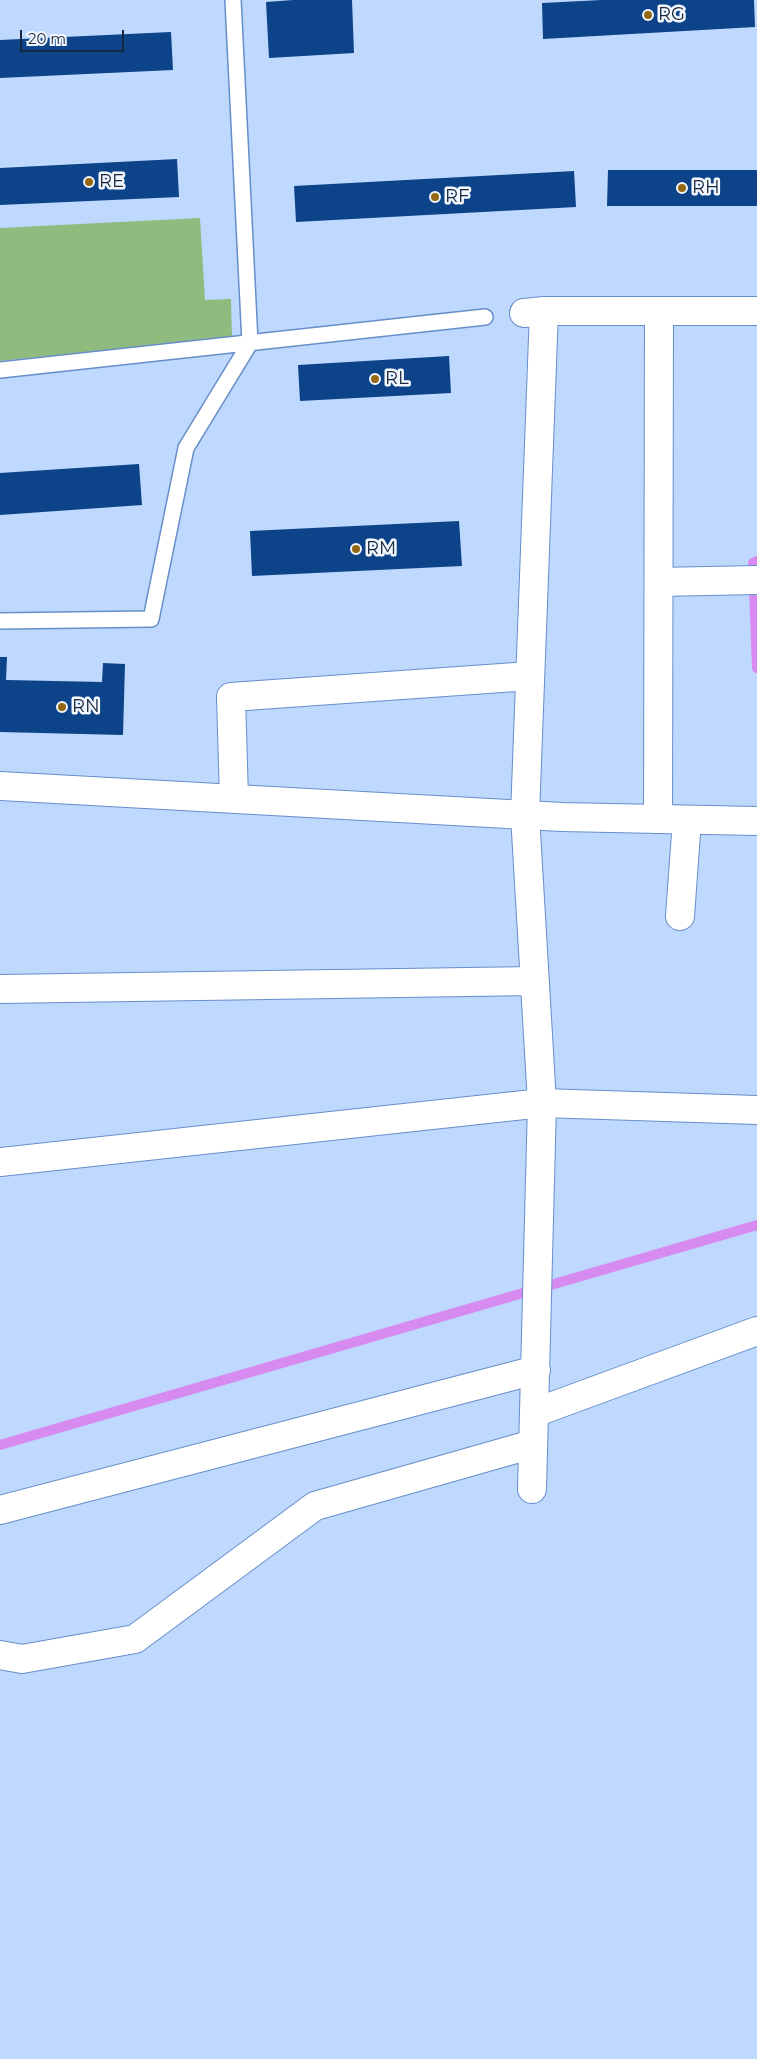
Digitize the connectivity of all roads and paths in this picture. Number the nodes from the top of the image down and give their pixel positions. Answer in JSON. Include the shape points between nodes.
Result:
{"nodes":[{"id":1,"x":233,"y":0,"type":"edge"},
{"id":2,"x":660,"y":311,"type":"junction"},
{"id":3,"x":757,"y":311,"type":"edge"},
{"id":4,"x":485,"y":317,"type":"dead end"},
{"id":5,"x":250,"y":343,"type":"junction"},
{"id":6,"x":0,"y":370,"type":"edge"},
{"id":7,"x":757,"y":580,"type":"edge"},
{"id":8,"x":659,"y":582,"type":"junction"},
{"id":9,"x":0,"y":621,"type":"edge"},
{"id":10,"x":530,"y":676,"type":"junction"},
{"id":11,"x":0,"y":786,"type":"edge"},
{"id":12,"x":234,"y":799,"type":"junction"},
{"id":13,"x":525,"y":815,"type":"junction"},
{"id":14,"x":658,"y":819,"type":"junction"},
{"id":15,"x":687,"y":820,"type":"junction"},
{"id":16,"x":757,"y":821,"type":"edge"},
{"id":17,"x":680,"y":916,"type":"dead end"},
{"id":18,"x":535,"y":981,"type":"junction"},
{"id":19,"x":0,"y":989,"type":"edge"},
{"id":20,"x":542,"y":1103,"type":"junction"},
{"id":21,"x":757,"y":1110,"type":"edge"},
{"id":22,"x":0,"y":1162,"type":"edge"},
{"id":23,"x":757,"y":1331,"type":"edge"},
{"id":24,"x":536,"y":1370,"type":"junction"},
{"id":25,"x":534,"y":1413,"type":"junction"},
{"id":26,"x":533,"y":1444,"type":"junction"},
{"id":27,"x":532,"y":1489,"type":"dead end"},
{"id":28,"x":0,"y":1510,"type":"edge"},
{"id":29,"x":0,"y":1655,"type":"edge"}],
"edges":[{"from":1,"to":5,"type":"lane"},
{"from":2,"to":3,"type":"street"},
{"from":2,"to":8,"type":"street"},
{"from":2,"to":10,"type":"street","via":[[534,312]]},
{"from":4,"to":5,"type":"lane"},
{"from":5,"to":6,"type":"lane"},
{"from":5,"to":9,"type":"lane","via":[[186,448],[151,619]]},
{"from":7,"to":8,"type":"street"},
{"from":8,"to":14,"type":"street"},
{"from":10,"to":12,"type":"street","via":[[232,697]]},
{"from":10,"to":13,"type":"street"},
{"from":11,"to":12,"type":"street"},
{"from":12,"to":13,"type":"street"},
{"from":13,"to":14,"type":"street"},
{"from":13,"to":18,"type":"street"},
{"from":14,"to":15,"type":"street"},
{"from":15,"to":16,"type":"street"},
{"from":15,"to":17,"type":"street"},
{"from":18,"to":19,"type":"street"},
{"from":18,"to":20,"type":"street"},
{"from":20,"to":21,"type":"street"},
{"from":20,"to":22,"type":"street"},
{"from":20,"to":24,"type":"street"},
{"from":23,"to":25,"type":"street"},
{"from":24,"to":25,"type":"street"},
{"from":24,"to":28,"type":"street"},
{"from":25,"to":26,"type":"street"},
{"from":26,"to":27,"type":"street"},
{"from":26,"to":29,"type":"street","via":[[315,1506],[135,1639],[22,1660]]}]}
